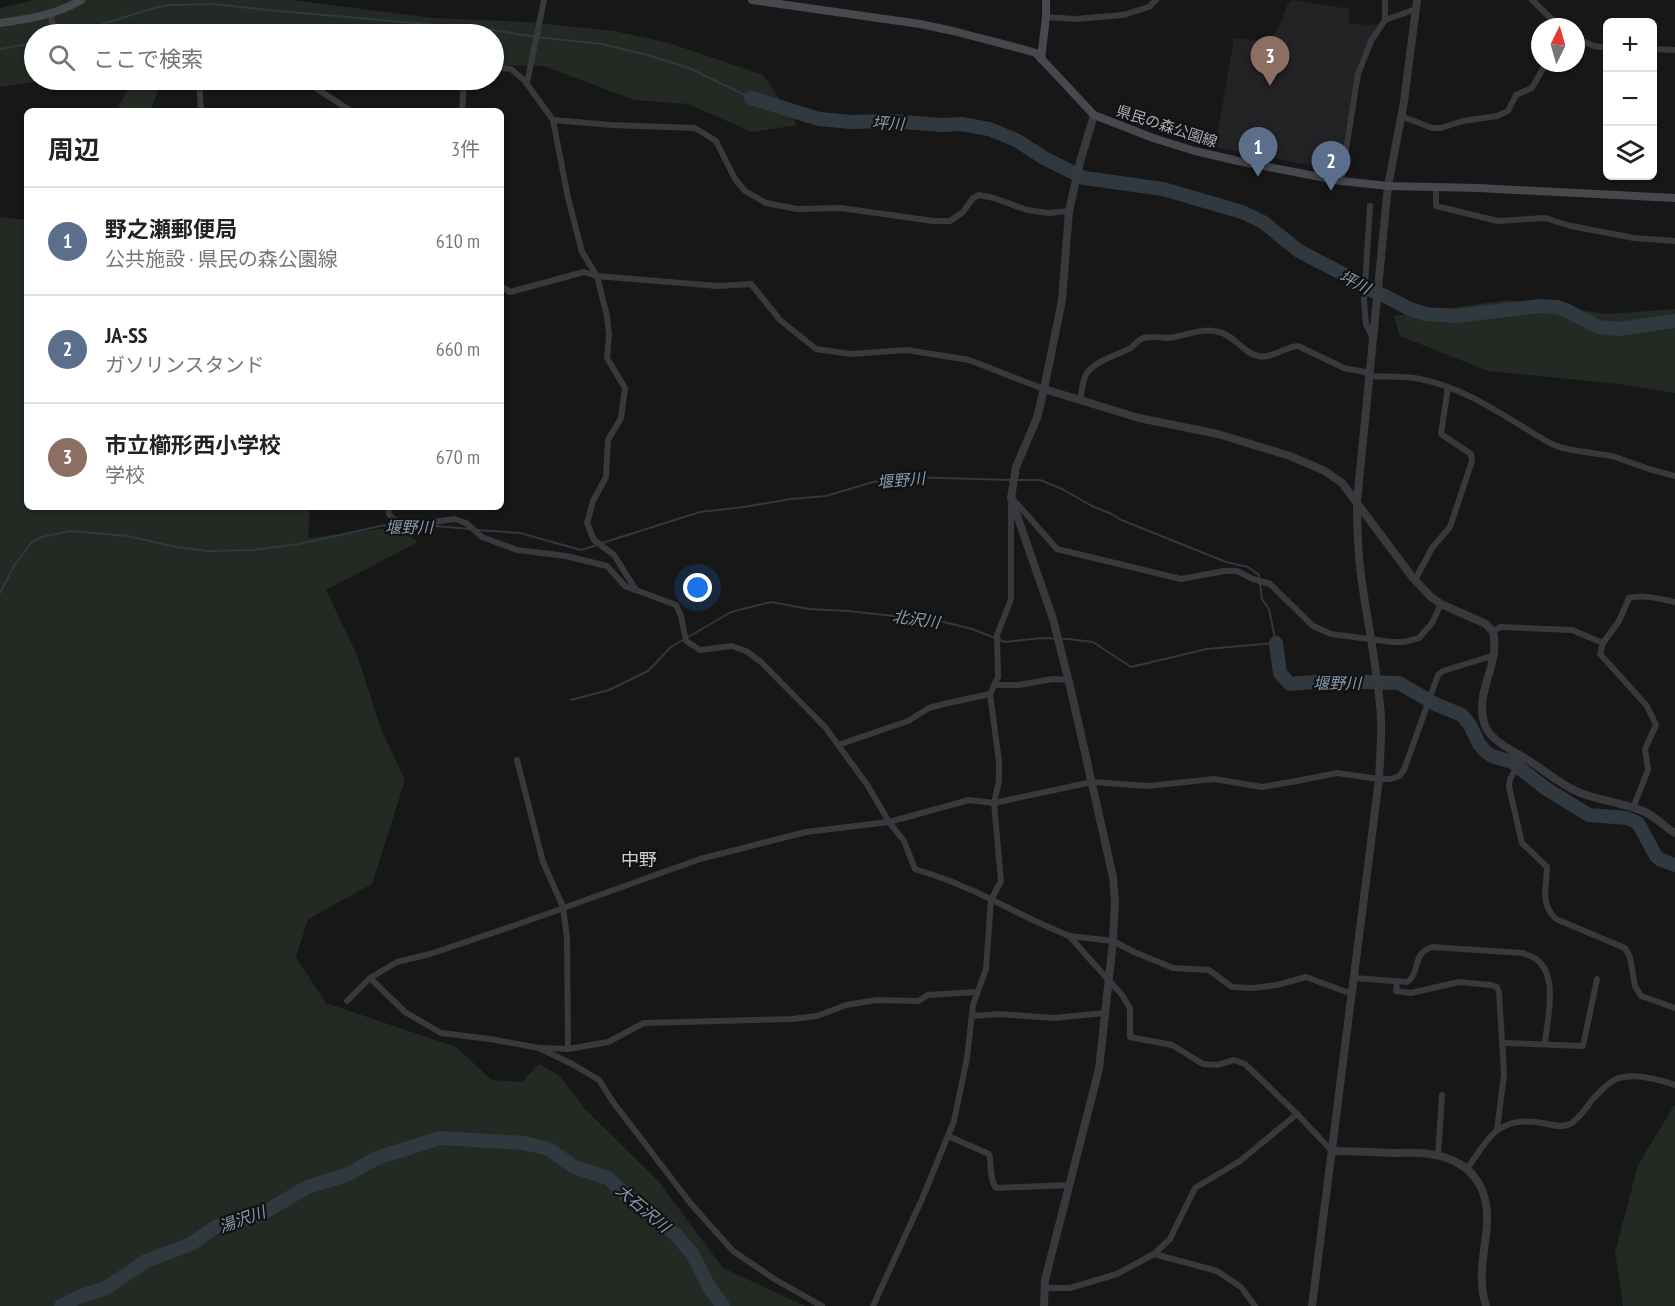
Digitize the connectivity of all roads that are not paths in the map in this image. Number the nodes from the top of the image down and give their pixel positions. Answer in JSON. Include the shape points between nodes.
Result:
{"nodes":[{"id":1,"x":81,"y":0,"type":"edge"},
{"id":2,"x":544,"y":0,"type":"edge"},
{"id":3,"x":752,"y":0,"type":"edge"},
{"id":4,"x":1046,"y":0,"type":"edge"},
{"id":5,"x":1156,"y":0,"type":"edge"},
{"id":6,"x":1385,"y":0,"type":"edge"},
{"id":7,"x":1417,"y":0,"type":"edge"},
{"id":8,"x":1532,"y":0,"type":"edge"},
{"id":9,"x":1416,"y":9,"type":"junction"},
{"id":10,"x":50,"y":13,"type":"junction"},
{"id":11,"x":1046,"y":17,"type":"junction"},
{"id":12,"x":1551,"y":18,"type":"edge"},
{"id":13,"x":1385,"y":20,"type":"junction"},
{"id":14,"x":0,"y":23,"type":"edge"},
{"id":15,"x":53,"y":24,"type":"edge"},
{"id":16,"x":1585,"y":42,"type":"edge"},
{"id":17,"x":1603,"y":47,"type":"edge"},
{"id":18,"x":1657,"y":49,"type":"edge"},
{"id":19,"x":1675,"y":50,"type":"edge"},
{"id":20,"x":1041,"y":59,"type":"junction"},
{"id":21,"x":504,"y":68,"type":"edge"},
{"id":22,"x":1541,"y":72,"type":"edge"},
{"id":23,"x":526,"y":83,"type":"junction"},
{"id":24,"x":200,"y":90,"type":"edge"},
{"id":25,"x":319,"y":90,"type":"edge"},
{"id":26,"x":463,"y":90,"type":"edge"},
{"id":27,"x":201,"y":108,"type":"edge"},
{"id":28,"x":346,"y":108,"type":"edge"},
{"id":29,"x":462,"y":108,"type":"edge"},
{"id":30,"x":1094,"y":115,"type":"junction"},
{"id":31,"x":1401,"y":116,"type":"junction"},
{"id":32,"x":553,"y":120,"type":"junction"},
{"id":33,"x":1341,"y":181,"type":"junction"},
{"id":34,"x":1388,"y":186,"type":"junction"},
{"id":35,"x":1436,"y":187,"type":"junction"},
{"id":36,"x":1675,"y":198,"type":"edge"},
{"id":37,"x":1370,"y":206,"type":"dead end"},
{"id":38,"x":1069,"y":211,"type":"junction"},
{"id":39,"x":1675,"y":241,"type":"edge"},
{"id":40,"x":597,"y":276,"type":"junction"},
{"id":41,"x":504,"y":288,"type":"edge"},
{"id":42,"x":1373,"y":339,"type":"junction"},
{"id":43,"x":1369,"y":374,"type":"junction"},
{"id":44,"x":1448,"y":387,"type":"junction"},
{"id":45,"x":1044,"y":389,"type":"junction"},
{"id":46,"x":1080,"y":400,"type":"junction"},
{"id":47,"x":1675,"y":476,"type":"edge"},
{"id":48,"x":1011,"y":498,"type":"junction"},
{"id":49,"x":1357,"y":502,"type":"junction"},
{"id":50,"x":388,"y":510,"type":"edge"},
{"id":51,"x":1415,"y":580,"type":"junction"},
{"id":52,"x":636,"y":590,"type":"junction"},
{"id":53,"x":1675,"y":602,"type":"edge"},
{"id":54,"x":1441,"y":604,"type":"junction"},
{"id":55,"x":1493,"y":632,"type":"junction"},
{"id":56,"x":1372,"y":639,"type":"junction"},
{"id":57,"x":1603,"y":643,"type":"junction"},
{"id":58,"x":1495,"y":655,"type":"junction"},
{"id":59,"x":1069,"y":680,"type":"junction"},
{"id":60,"x":994,"y":684,"type":"junction"},
{"id":61,"x":990,"y":694,"type":"junction"},
{"id":62,"x":838,"y":746,"type":"junction"},
{"id":63,"x":1522,"y":759,"type":"junction"},
{"id":64,"x":517,"y":760,"type":"dead end"},
{"id":65,"x":1379,"y":778,"type":"junction"},
{"id":66,"x":1092,"y":782,"type":"junction"},
{"id":67,"x":994,"y":803,"type":"junction"},
{"id":68,"x":1633,"y":808,"type":"junction"},
{"id":69,"x":889,"y":822,"type":"junction"},
{"id":70,"x":1675,"y":833,"type":"edge"},
{"id":71,"x":991,"y":900,"type":"junction"},
{"id":72,"x":563,"y":907,"type":"junction"},
{"id":73,"x":1069,"y":936,"type":"junction"},
{"id":74,"x":1113,"y":941,"type":"junction"},
{"id":75,"x":370,"y":978,"type":"junction"},
{"id":76,"x":1354,"y":978,"type":"junction"},
{"id":77,"x":1108,"y":979,"type":"junction"},
{"id":78,"x":1597,"y":979,"type":"dead end"},
{"id":79,"x":1397,"y":982,"type":"junction"},
{"id":80,"x":977,"y":992,"type":"junction"},
{"id":81,"x":1352,"y":994,"type":"junction"},
{"id":82,"x":347,"y":1001,"type":"dead end"},
{"id":83,"x":1675,"y":1008,"type":"edge"},
{"id":84,"x":1104,"y":1013,"type":"junction"},
{"id":85,"x":972,"y":1016,"type":"junction"},
{"id":86,"x":1503,"y":1042,"type":"junction"},
{"id":87,"x":1545,"y":1044,"type":"junction"},
{"id":88,"x":539,"y":1048,"type":"junction"},
{"id":89,"x":568,"y":1049,"type":"junction"},
{"id":90,"x":1675,"y":1085,"type":"edge"},
{"id":91,"x":1442,"y":1095,"type":"dead end"},
{"id":92,"x":1297,"y":1114,"type":"junction"},
{"id":93,"x":1497,"y":1130,"type":"junction"},
{"id":94,"x":948,"y":1136,"type":"junction"},
{"id":95,"x":1332,"y":1151,"type":"junction"},
{"id":96,"x":1438,"y":1156,"type":"junction"},
{"id":97,"x":1467,"y":1169,"type":"junction"},
{"id":98,"x":1069,"y":1185,"type":"junction"},
{"id":99,"x":1154,"y":1254,"type":"junction"},
{"id":100,"x":1045,"y":1288,"type":"junction"},
{"id":101,"x":822,"y":1306,"type":"edge"},
{"id":102,"x":873,"y":1306,"type":"edge"},
{"id":103,"x":1044,"y":1306,"type":"edge"},
{"id":104,"x":1255,"y":1306,"type":"edge"},
{"id":105,"x":1312,"y":1306,"type":"edge"},
{"id":106,"x":1486,"y":1306,"type":"edge"}],
"edges":[{"from":1,"to":10,"type":"main road"},
{"from":2,"to":23,"type":"street"},
{"from":3,"to":20,"type":"main road","name":"県民の森公園線","via":[[942,28],[1036,53]]},
{"from":4,"to":11,"type":"main road"},
{"from":5,"to":11,"type":"street","via":[[1149,7],[1123,15]]},
{"from":6,"to":13,"type":"street"},
{"from":7,"to":9,"type":"street"},
{"from":8,"to":12,"type":"street"},
{"from":9,"to":13,"type":"street"},
{"from":9,"to":31,"type":"street"},
{"from":10,"to":14,"type":"main road"},
{"from":10,"to":15,"type":"street"},
{"from":11,"to":20,"type":"main road"},
{"from":13,"to":33,"type":"street","via":[[1371,41],[1358,74]]},
{"from":16,"to":17,"type":"street"},
{"from":18,"to":19,"type":"street"},
{"from":20,"to":30,"type":"main road","name":"県民の森公園線"},
{"from":21,"to":23,"type":"street","via":[[511,69]]},
{"from":22,"to":31,"type":"street","via":[[1532,88],[1516,95],[1508,111],[1497,116],[1441,128]]},
{"from":23,"to":32,"type":"street"},
{"from":24,"to":27,"type":"street"},
{"from":25,"to":28,"type":"street"},
{"from":26,"to":29,"type":"street"},
{"from":30,"to":33,"type":"main road","name":"県民の森公園線","via":[[1195,152]]},
{"from":30,"to":38,"type":"street"},
{"from":31,"to":34,"type":"street"},
{"from":32,"to":38,"type":"street","via":[[694,128],[716,141],[745,191],[766,203],[797,209],[841,208],[950,221],[979,195],[1027,210]]},
{"from":32,"to":40,"type":"street","via":[[582,252]]},
{"from":33,"to":34,"type":"main road","name":"県民の森公園線"},
{"from":34,"to":35,"type":"main road","name":"県民の森公園線"},
{"from":34,"to":42,"type":"street"},
{"from":35,"to":36,"type":"main road","name":"県民の森公園線"},
{"from":35,"to":39,"type":"street","via":[[1436,206],[1498,221],[1545,218],[1634,238]]},
{"from":37,"to":42,"type":"street","via":[[1364,301],[1366,324]]},
{"from":38,"to":45,"type":"street","via":[[1062,300]]},
{"from":40,"to":41,"type":"street","via":[[584,272],[510,292]]},
{"from":40,"to":45,"type":"street","via":[[718,286],[751,284],[780,321],[816,349],[851,354],[907,350],[969,360]]},
{"from":40,"to":52,"type":"street","via":[[607,316],[608,358],[625,388],[621,418],[608,440],[606,477],[587,523],[595,541],[614,555]]},
{"from":42,"to":43,"type":"street"},
{"from":43,"to":44,"type":"street","via":[[1421,379]]},
{"from":43,"to":46,"type":"street","via":[[1344,368],[1298,346],[1266,357],[1257,356],[1214,330],[1140,339],[1086,375]]},
{"from":43,"to":49,"type":"street"},
{"from":44,"to":47,"type":"street","via":[[1559,447],[1612,456]]},
{"from":44,"to":51,"type":"street","via":[[1441,435],[1471,454],[1472,461],[1450,527],[1432,548]]},
{"from":45,"to":46,"type":"street"},
{"from":45,"to":48,"type":"street","via":[[1037,418],[1016,467]]},
{"from":46,"to":49,"type":"street","via":[[1290,456],[1342,483]]},
{"from":48,"to":56,"type":"street","via":[[1057,549],[1181,579],[1237,571],[1270,584],[1313,626],[1330,634]]},
{"from":48,"to":59,"type":"street"},
{"from":48,"to":60,"type":"street","via":[[1011,599],[997,635],[998,677]]},
{"from":49,"to":51,"type":"street"},
{"from":49,"to":56,"type":"street","via":[[1361,574]]},
{"from":50,"to":52,"type":"street","via":[[394,520],[418,524],[455,519],[517,550],[607,566],[625,586]]},
{"from":51,"to":54,"type":"street"},
{"from":52,"to":62,"type":"street","via":[[676,605],[685,638],[700,650],[732,646],[761,662],[825,727]]},
{"from":53,"to":57,"type":"street","via":[[1629,598]]},
{"from":54,"to":55,"type":"street","via":[[1486,624]]},
{"from":54,"to":56,"type":"street","via":[[1419,638],[1404,642]]},
{"from":55,"to":57,"type":"street","via":[[1500,627],[1572,630]]},
{"from":55,"to":58,"type":"street"},
{"from":56,"to":65,"type":"street","via":[[1381,733]]},
{"from":57,"to":68,"type":"street","via":[[1600,654],[1647,706],[1656,724],[1645,749],[1648,770]]},
{"from":58,"to":63,"type":"street","via":[[1483,696],[1483,720],[1496,740]]},
{"from":58,"to":65,"type":"street","via":[[1438,675],[1404,770],[1391,779]]},
{"from":59,"to":60,"type":"street","via":[[1019,686]]},
{"from":59,"to":66,"type":"street"},
{"from":60,"to":61,"type":"street"},
{"from":61,"to":62,"type":"street","via":[[929,708],[908,721]]},
{"from":61,"to":67,"type":"street","via":[[999,761]]},
{"from":62,"to":69,"type":"street"},
{"from":63,"to":68,"type":"street","via":[[1563,785]]},
{"from":63,"to":83,"type":"street","via":[[1509,787],[1522,843],[1547,867],[1547,910],[1556,919],[1625,948],[1641,996]]},
{"from":64,"to":72,"type":"street","via":[[543,862]]},
{"from":65,"to":66,"type":"street","via":[[1337,772],[1262,787],[1214,779],[1148,786]]},
{"from":65,"to":76,"type":"street"},
{"from":66,"to":67,"type":"street"},
{"from":66,"to":74,"type":"street","via":[[1113,877]]},
{"from":67,"to":69,"type":"street","via":[[969,801]]},
{"from":67,"to":71,"type":"street","via":[[1001,881]]},
{"from":68,"to":70,"type":"street","via":[[1646,812]]},
{"from":69,"to":71,"type":"street","via":[[904,841],[915,869]]},
{"from":69,"to":72,"type":"street","via":[[806,832],[700,859]]},
{"from":71,"to":73,"type":"street"},
{"from":71,"to":80,"type":"street","via":[[986,969]]},
{"from":72,"to":75,"type":"street","via":[[397,962]]},
{"from":72,"to":89,"type":"street"},
{"from":73,"to":74,"type":"street"},
{"from":73,"to":77,"type":"street"},
{"from":74,"to":77,"type":"street"},
{"from":74,"to":81,"type":"street","via":[[1173,968],[1209,970],[1232,987],[1276,985],[1306,977]]},
{"from":75,"to":82,"type":"street"},
{"from":75,"to":88,"type":"street","via":[[405,1012],[441,1033]]},
{"from":76,"to":79,"type":"street"},
{"from":76,"to":81,"type":"street"},
{"from":77,"to":84,"type":"street"},
{"from":77,"to":92,"type":"street","via":[[1130,1008],[1130,1037],[1172,1045],[1203,1064],[1234,1060],[1245,1064]]},
{"from":78,"to":87,"type":"street","via":[[1583,1046]]},
{"from":79,"to":86,"type":"street","via":[[1396,991],[1412,993],[1459,982],[1497,987]]},
{"from":79,"to":87,"type":"street","via":[[1412,979],[1418,958],[1432,947],[1523,953],[1535,958],[1550,979]]},
{"from":80,"to":85,"type":"street"},
{"from":80,"to":89,"type":"street","via":[[928,995],[918,1001],[877,1000],[792,1019],[644,1023],[608,1042]]},
{"from":81,"to":95,"type":"street"},
{"from":84,"to":85,"type":"street","via":[[1054,1018]]},
{"from":84,"to":98,"type":"street","via":[[1099,1069]]},
{"from":85,"to":94,"type":"street","via":[[967,1058]]},
{"from":86,"to":87,"type":"street"},
{"from":86,"to":93,"type":"street","via":[[1504,1074]]},
{"from":88,"to":89,"type":"street"},
{"from":88,"to":101,"type":"street","via":[[599,1080],[684,1195],[733,1251]]},
{"from":90,"to":93,"type":"street","via":[[1660,1079],[1627,1076],[1599,1092],[1568,1125],[1517,1121]]},
{"from":91,"to":96,"type":"street"},
{"from":92,"to":95,"type":"street"},
{"from":92,"to":99,"type":"street","via":[[1240,1161],[1195,1188],[1170,1239]]},
{"from":93,"to":97,"type":"street"},
{"from":94,"to":98,"type":"street","via":[[989,1154],[996,1188]]},
{"from":94,"to":102,"type":"street"},
{"from":95,"to":96,"type":"street"},
{"from":95,"to":105,"type":"street"},
{"from":96,"to":97,"type":"street"},
{"from":97,"to":106,"type":"street","via":[[1479,1183],[1487,1207],[1482,1285]]},
{"from":98,"to":100,"type":"street"},
{"from":99,"to":100,"type":"street","via":[[1117,1274],[1070,1288]]},
{"from":99,"to":104,"type":"street","via":[[1217,1271],[1241,1287]]},
{"from":100,"to":103,"type":"street"}]}
